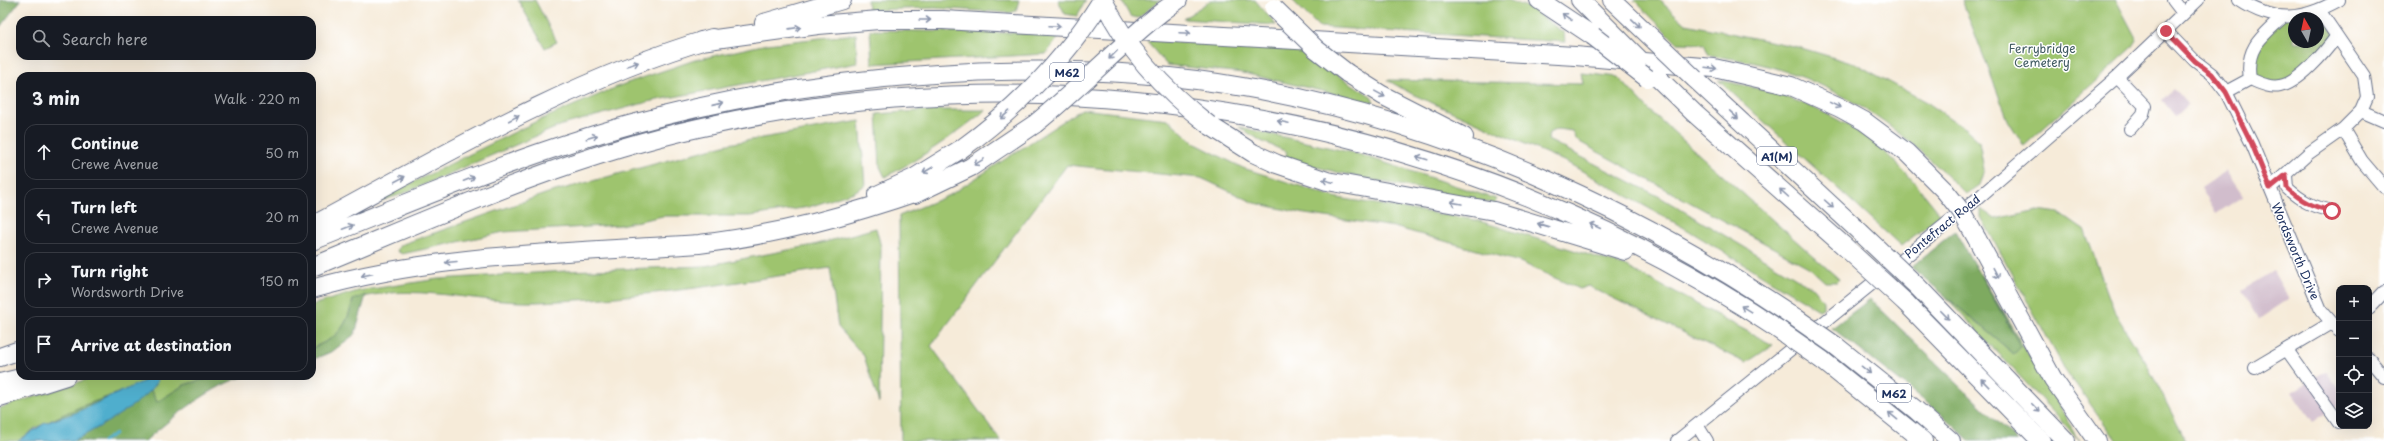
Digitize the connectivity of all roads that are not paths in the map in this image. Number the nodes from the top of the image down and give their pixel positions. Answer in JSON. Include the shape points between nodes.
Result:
{"nodes":[{"id":1,"x":842,"y":0,"type":"edge"},
{"id":2,"x":1102,"y":0,"type":"edge"},
{"id":3,"x":1178,"y":0,"type":"edge"},
{"id":4,"x":1539,"y":0,"type":"edge"},
{"id":5,"x":1580,"y":0,"type":"edge"},
{"id":6,"x":1612,"y":0,"type":"edge"},
{"id":7,"x":2174,"y":0,"type":"edge"},
{"id":8,"x":2198,"y":0,"type":"edge"},
{"id":9,"x":2239,"y":0,"type":"edge"},
{"id":10,"x":2339,"y":0,"type":"edge"},
{"id":11,"x":1272,"y":4,"type":"edge"},
{"id":12,"x":2319,"y":10,"type":"junction"},
{"id":13,"x":2183,"y":14,"type":"junction"},
{"id":14,"x":2282,"y":18,"type":"junction"},
{"id":15,"x":2166,"y":31,"type":"junction"},
{"id":16,"x":2336,"y":37,"type":"junction"},
{"id":17,"x":701,"y":41,"type":"junction"},
{"id":18,"x":2116,"y":77,"type":"junction"},
{"id":19,"x":1653,"y":78,"type":"junction"},
{"id":20,"x":2250,"y":79,"type":"junction"},
{"id":21,"x":2226,"y":92,"type":"junction"},
{"id":22,"x":2361,"y":111,"type":"junction"},
{"id":23,"x":2384,"y":121,"type":"edge"},
{"id":24,"x":2343,"y":128,"type":"junction"},
{"id":25,"x":2130,"y":129,"type":"dead end"},
{"id":26,"x":2286,"y":175,"type":"junction"},
{"id":27,"x":1558,"y":186,"type":"junction"},
{"id":28,"x":2384,"y":186,"type":"edge"},
{"id":29,"x":2270,"y":188,"type":"junction"},
{"id":30,"x":926,"y":190,"type":"junction"},
{"id":31,"x":2332,"y":211,"type":"dead end"},
{"id":32,"x":316,"y":224,"type":"edge"},
{"id":33,"x":764,"y":234,"type":"junction"},
{"id":34,"x":316,"y":239,"type":"edge"},
{"id":35,"x":490,"y":259,"type":"junction"},
{"id":36,"x":316,"y":265,"type":"edge"},
{"id":37,"x":1698,"y":280,"type":"junction"},
{"id":38,"x":316,"y":288,"type":"edge"},
{"id":39,"x":2384,"y":292,"type":"edge"},
{"id":40,"x":2372,"y":305,"type":"edge"},
{"id":41,"x":2335,"y":327,"type":"edge"},
{"id":42,"x":2287,"y":350,"type":"junction"},
{"id":43,"x":16,"y":351,"type":"edge"},
{"id":44,"x":0,"y":357,"type":"edge"},
{"id":45,"x":2372,"y":363,"type":"edge"},
{"id":46,"x":2255,"y":368,"type":"dead end"},
{"id":47,"x":16,"y":376,"type":"edge"},
{"id":48,"x":2384,"y":377,"type":"edge"},
{"id":49,"x":16,"y":379,"type":"edge"},
{"id":50,"x":53,"y":380,"type":"edge"},
{"id":51,"x":0,"y":382,"type":"edge"},
{"id":52,"x":0,"y":397,"type":"edge"},
{"id":53,"x":2336,"y":419,"type":"edge"},
{"id":54,"x":1697,"y":425,"type":"junction"},
{"id":55,"x":1677,"y":441,"type":"edge"},
{"id":56,"x":1707,"y":441,"type":"edge"},
{"id":57,"x":1923,"y":441,"type":"edge"},
{"id":58,"x":1951,"y":441,"type":"edge"},
{"id":59,"x":2041,"y":441,"type":"edge"},
{"id":60,"x":2066,"y":441,"type":"edge"},
{"id":61,"x":2097,"y":441,"type":"edge"}],
"edges":[{"from":1,"to":17,"type":"highway"},
{"from":2,"to":33,"type":"highway","one_way":true,"bridge":true,"via":[[1078,36],[1044,78],[998,121],[961,149],[914,178],[874,196],[817,218]]},
{"from":37,"to":2,"type":"highway","one_way":true,"bridge":true,"via":[[1620,249],[1494,211],[1353,187],[1302,173],[1253,152],[1209,125],[1174,96],[1144,63]]},
{"from":3,"to":30,"type":"highway","one_way":true,"bridge":true,"via":[[1141,29],[1035,124],[971,167]]},
{"from":19,"to":4,"type":"highway","one_way":true,"bridge":true},
{"from":5,"to":19,"type":"highway","number":"A1(M)","bridge":true},
{"from":6,"to":60,"type":"highway","number":"A1(M)","one_way":true,"bridge":true,"via":[[1918,287]]},
{"from":7,"to":13,"type":"street"},
{"from":8,"to":13,"type":"street","name":"Pontefract Road"},
{"from":9,"to":14,"type":"street","via":[[2258,11]]},
{"from":10,"to":12,"type":"street"},
{"from":11,"to":27,"type":"highway","one_way":true,"bridge":true,"via":[[1311,45],[1347,73],[1382,95]]},
{"from":12,"to":14,"type":"street"},
{"from":12,"to":16,"type":"street"},
{"from":13,"to":15,"type":"street","name":"Pontefract Road"},
{"from":14,"to":20,"type":"street","via":[[2261,37],[2250,55]]},
{"from":15,"to":18,"type":"street","name":"Pontefract Road"},
{"from":15,"to":21,"type":"street","name":"Wordsworth Drive","via":[[2195,61],[2212,74]]},
{"from":16,"to":20,"type":"street","via":[[2301,75],[2281,86],[2265,86]]},
{"from":16,"to":22,"type":"street","via":[[2351,54],[2364,76],[2367,97]]},
{"from":32,"to":17,"type":"highway","one_way":true,"via":[[542,103],[620,69]]},
{"from":17,"to":61,"type":"highway","one_way":true,"bridge":true,"via":[[818,25],[879,20],[943,20],[1575,56],[1714,68],[1791,86],[1864,121],[1902,149],[1945,191],[1977,239],[2053,379]]},
{"from":18,"to":25,"type":"street","via":[[2145,106],[2144,114]]},
{"from":18,"to":54,"type":"street","name":"Pontefract Road","via":[[1977,198]]},
{"from":59,"to":19,"type":"highway","number":"A1(M)","one_way":true,"bridge":true,"via":[[1906,303]]},
{"from":20,"to":21,"type":"street"},
{"from":21,"to":29,"type":"street","name":"Wordsworth Drive"},
{"from":22,"to":23,"type":"street"},
{"from":22,"to":24,"type":"street"},
{"from":24,"to":26,"type":"street"},
{"from":24,"to":28,"type":"street","via":[[2362,161]]},
{"from":26,"to":29,"type":"street"},
{"from":26,"to":31,"type":"street","via":[[2287,188],[2300,200],[2312,207]]},
{"from":34,"to":27,"type":"highway","number":"M62","one_way":true,"via":[[491,171],[628,125],[724,103],[821,86],[1002,72],[1098,72],[1188,79],[1302,99],[1450,141]]},
{"from":27,"to":58,"type":"highway","number":"M62","one_way":true,"bridge":true,"via":[[1665,237],[1740,280],[1836,346]]},
{"from":29,"to":41,"type":"street","name":"Wordsworth Drive","via":[[2321,310]]},
{"from":30,"to":33,"type":"highway","via":[[846,216]]},
{"from":30,"to":35,"type":"highway","via":[[884,209],[846,222],[742,248],[660,255]]},
{"from":33,"to":35,"type":"highway","via":[[699,244]]},
{"from":35,"to":38,"type":"highway","one_way":true,"via":[[405,267]]},
{"from":37,"to":36,"type":"highway","number":"M62","one_way":true,"via":[[1605,230],[1535,200],[1455,169],[1366,142],[1214,110],[1112,98],[1015,94],[901,97],[852,102],[766,114],[695,128],[595,155],[530,177]]},
{"from":57,"to":37,"type":"highway","number":"M62","one_way":true,"bridge":true,"via":[[1822,360]]},
{"from":39,"to":40,"type":"street"},
{"from":41,"to":42,"type":"street"},
{"from":42,"to":46,"type":"street"},
{"from":42,"to":53,"type":"street"},
{"from":43,"to":44,"type":"highway"},
{"from":45,"to":48,"type":"street"},
{"from":47,"to":51,"type":"highway"},
{"from":49,"to":51,"type":"highway"},
{"from":50,"to":52,"type":"highway"},
{"from":54,"to":55,"type":"street","name":"Pontefract Road"},
{"from":54,"to":56,"type":"street"}]}
